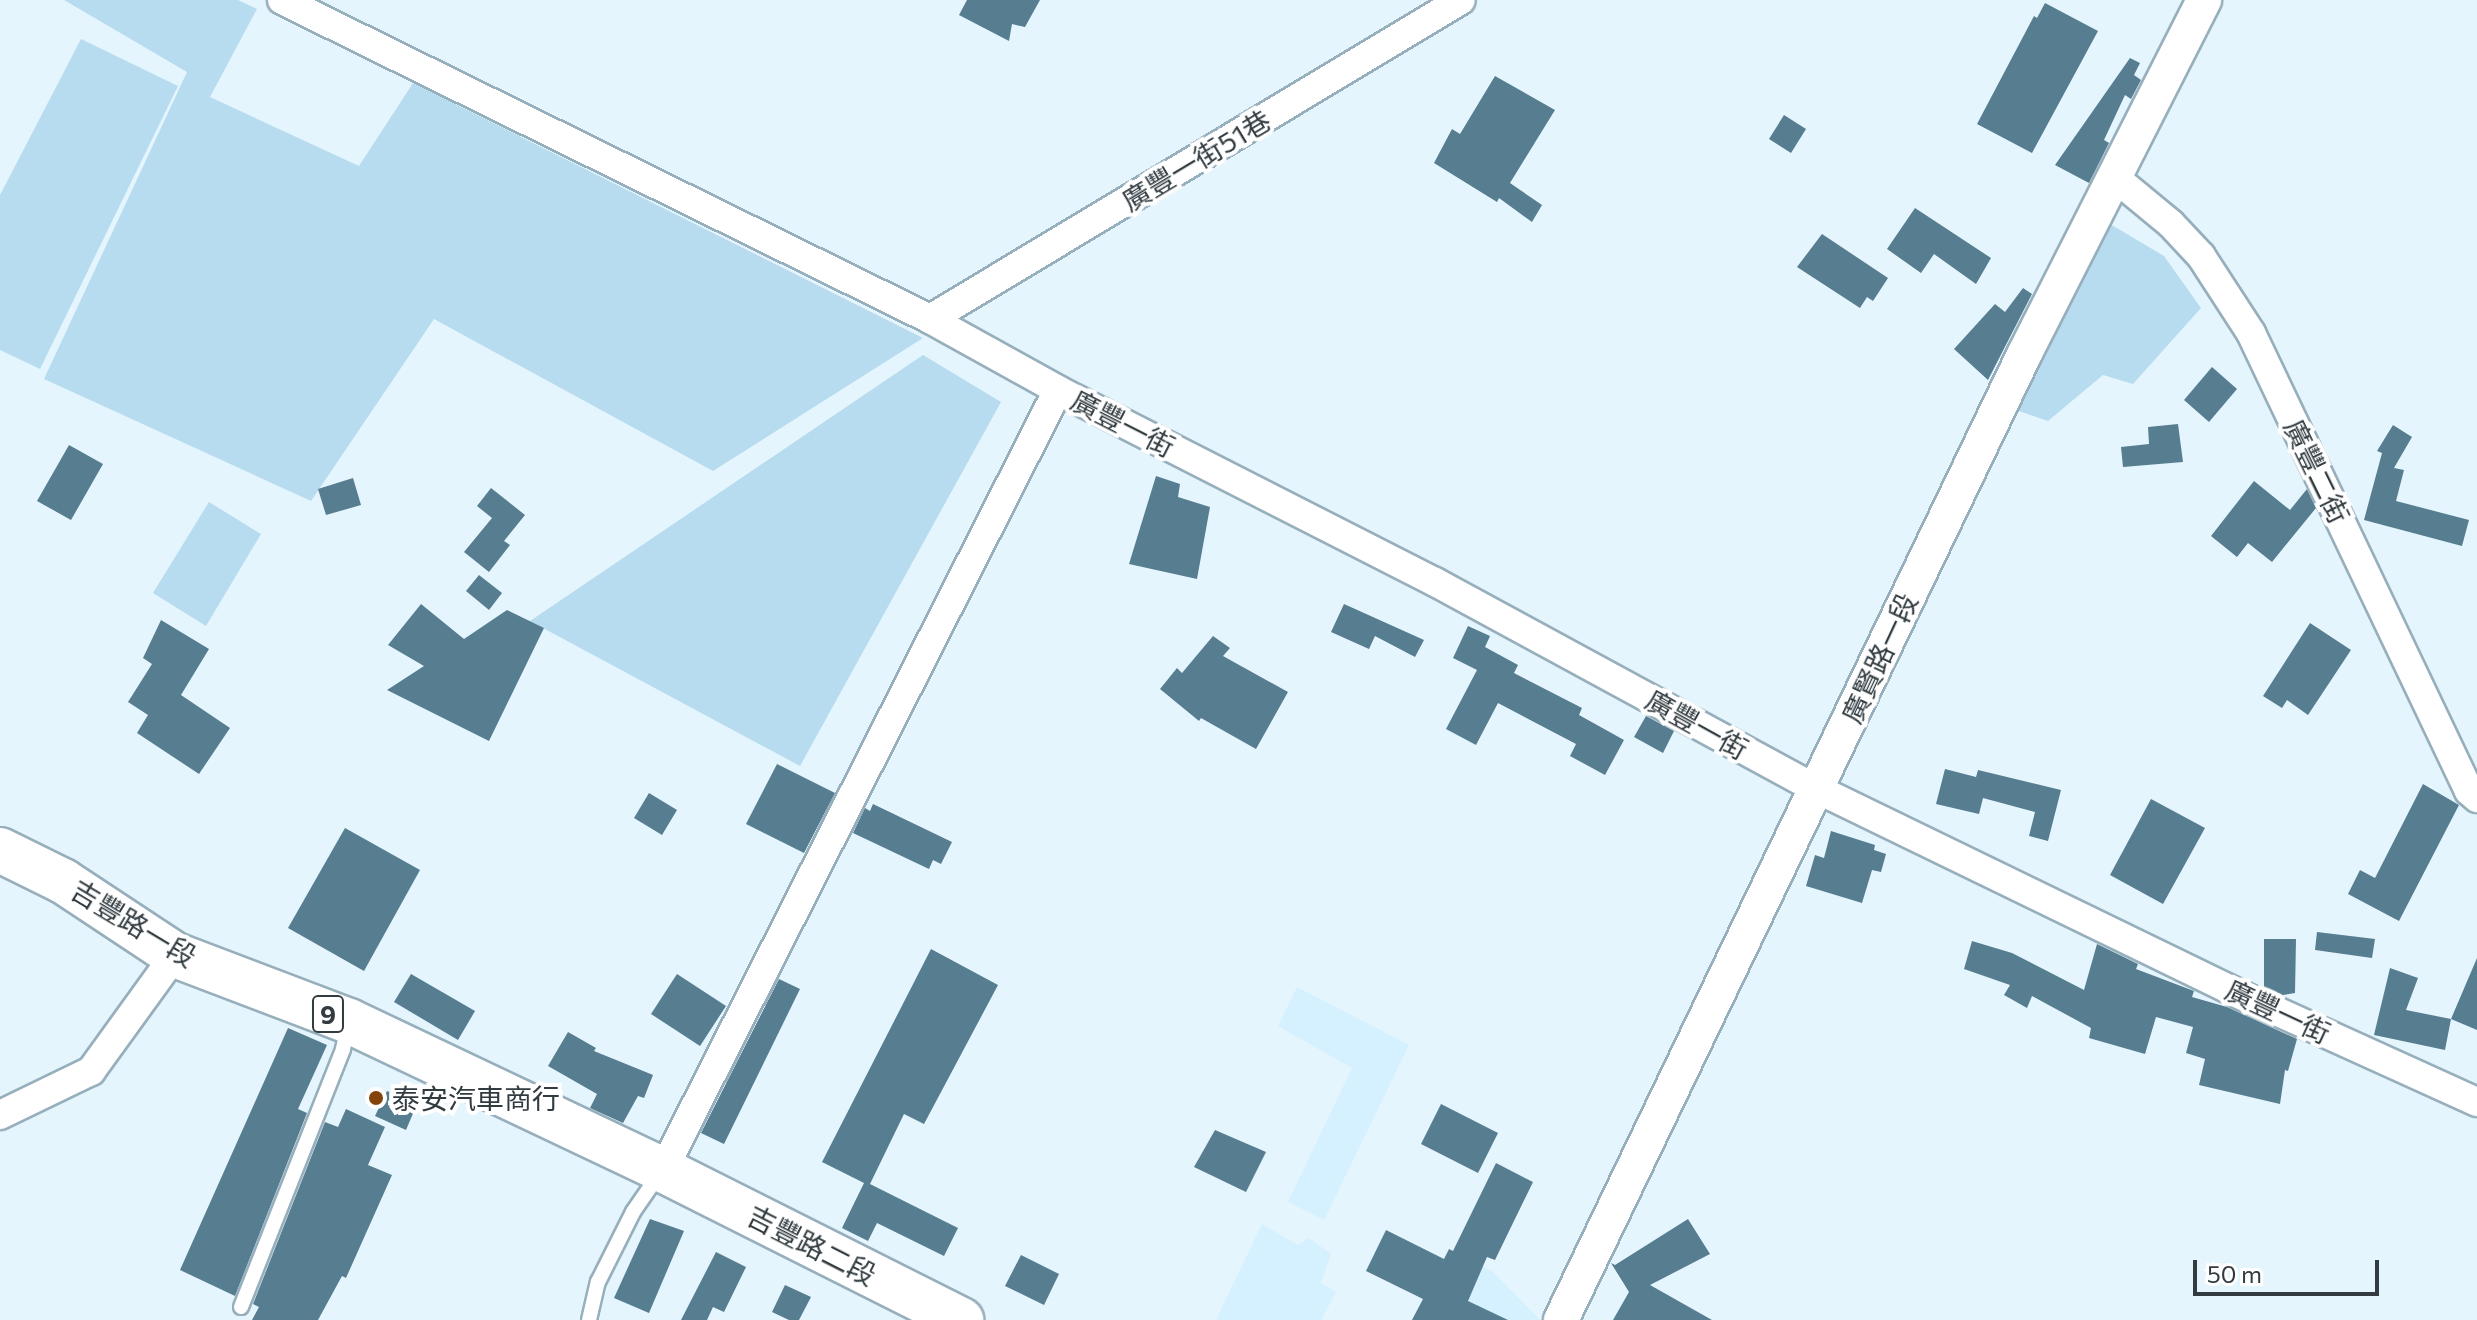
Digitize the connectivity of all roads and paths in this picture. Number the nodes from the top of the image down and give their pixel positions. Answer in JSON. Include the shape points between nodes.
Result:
{"nodes":[{"id":1,"x":282,"y":0,"type":"edge"},
{"id":2,"x":1461,"y":0,"type":"edge"},
{"id":3,"x":2204,"y":0,"type":"edge"},
{"id":4,"x":2113,"y":176,"type":"junction"},
{"id":5,"x":930,"y":319,"type":"junction"},
{"id":6,"x":1058,"y":390,"type":"junction"},
{"id":7,"x":1817,"y":789,"type":"junction"},
{"id":8,"x":2477,"y":798,"type":"edge"},
{"id":9,"x":0,"y":850,"type":"edge"},
{"id":10,"x":175,"y":955,"type":"junction"},
{"id":11,"x":349,"y":1021,"type":"junction"},
{"id":12,"x":2477,"y":1102,"type":"edge"},
{"id":13,"x":0,"y":1115,"type":"edge"},
{"id":14,"x":663,"y":1170,"type":"junction"},
{"id":15,"x":241,"y":1307,"type":"dead end"},
{"id":16,"x":589,"y":1320,"type":"edge"},
{"id":17,"x":961,"y":1320,"type":"edge"},
{"id":18,"x":1561,"y":1320,"type":"edge"}],
"edges":[{"from":1,"to":5,"type":"street","name":"廣豐一街"},
{"from":2,"to":5,"type":"street","name":"廣豐一街51巷"},
{"from":3,"to":4,"type":"street","name":"廣賢路一段"},
{"from":4,"to":7,"type":"street","name":"廣賢路一段"},
{"from":4,"to":8,"type":"street","name":"廣豐二街","via":[[2201,256],[2251,333],[2469,791]]},
{"from":5,"to":6,"type":"street","name":"廣豐一街"},
{"from":6,"to":7,"type":"street","name":"廣豐一街","via":[[1435,582]]},
{"from":6,"to":14,"type":"street"},
{"from":7,"to":12,"type":"street","name":"廣豐一街","via":[[2241,995]]},
{"from":7,"to":18,"type":"street","name":"廣賢路一段"},
{"from":9,"to":10,"type":"main road","name":"吉豐路一段","number":"9","via":[[63,881]]},
{"from":10,"to":11,"type":"main road","name":"吉豐路一段","number":"9"},
{"from":10,"to":13,"type":"street","via":[[91,1071]]},
{"from":11,"to":14,"type":"main road","name":"吉豐路一段","number":"9"},
{"from":11,"to":15,"type":"lane","via":[[343,1049]]},
{"from":14,"to":16,"type":"lane","via":[[598,1282]]},
{"from":14,"to":17,"type":"main road","name":"吉豐路二段","number":"9"}]}
